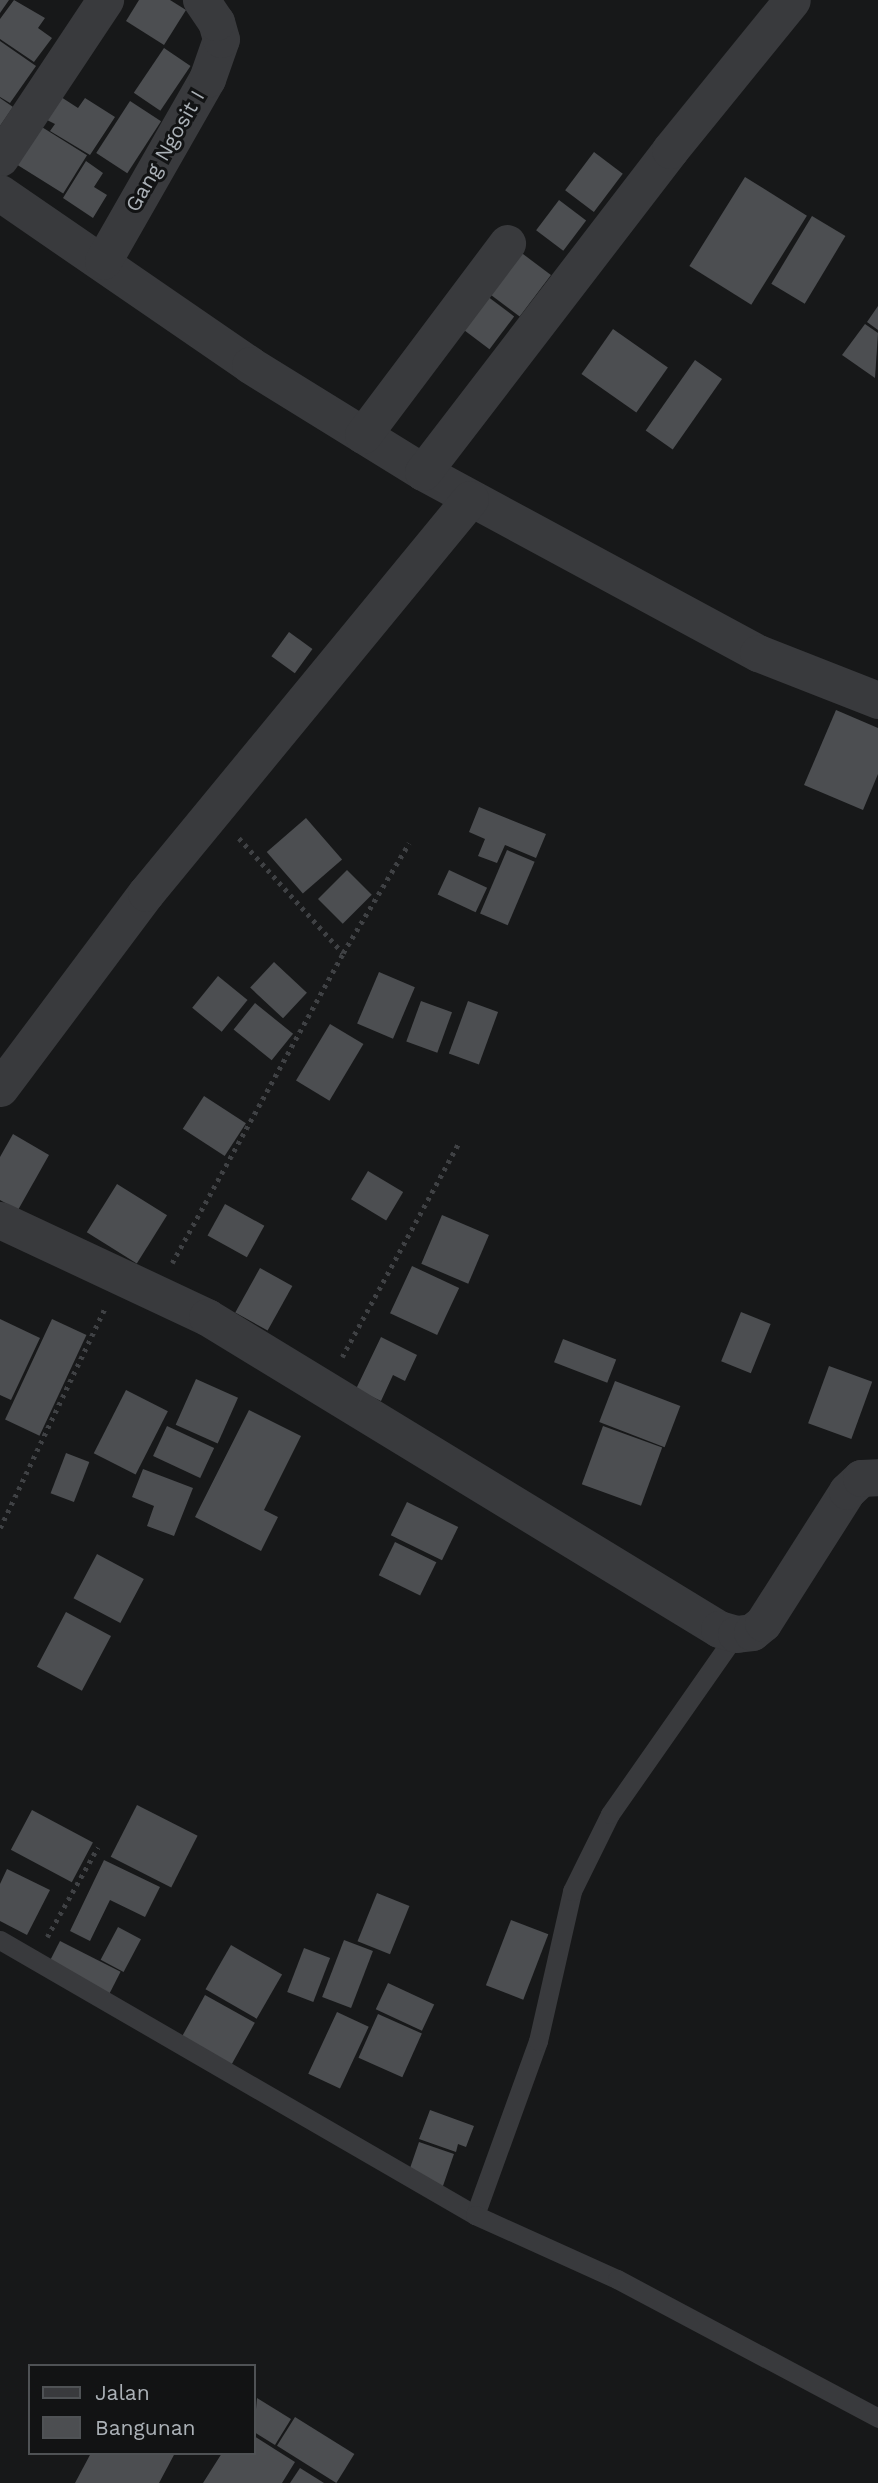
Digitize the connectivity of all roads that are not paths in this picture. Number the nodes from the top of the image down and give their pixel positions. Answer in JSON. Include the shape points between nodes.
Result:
{"nodes":[{"id":1,"x":105,"y":0,"type":"edge"},
{"id":2,"x":201,"y":0,"type":"edge"},
{"id":3,"x":792,"y":0,"type":"edge"},
{"id":4,"x":0,"y":158,"type":"edge"},
{"id":5,"x":0,"y":193,"type":"edge"},
{"id":6,"x":507,"y":243,"type":"dead end"},
{"id":7,"x":103,"y":261,"type":"junction"},
{"id":8,"x":363,"y":435,"type":"junction"},
{"id":9,"x":422,"y":472,"type":"junction"},
{"id":10,"x":470,"y":499,"type":"junction"},
{"id":11,"x":878,"y":700,"type":"edge"},
{"id":12,"x":0,"y":1088,"type":"edge"},
{"id":13,"x":0,"y":1220,"type":"edge"},
{"id":14,"x":878,"y":1477,"type":"edge"},
{"id":15,"x":736,"y":1634,"type":"junction"},
{"id":16,"x":0,"y":1940,"type":"edge"},
{"id":17,"x":475,"y":2215,"type":"junction"},
{"id":18,"x":878,"y":2418,"type":"edge"}],
"edges":[{"from":1,"to":4,"type":"street"},
{"from":2,"to":7,"type":"street","name":"Gang Ngosit I","via":[[221,38],[206,79]]},
{"from":3,"to":9,"type":"street"},
{"from":5,"to":7,"type":"street"},
{"from":6,"to":8,"type":"street"},
{"from":7,"to":8,"type":"street","via":[[250,365]]},
{"from":8,"to":9,"type":"street"},
{"from":9,"to":10,"type":"street"},
{"from":10,"to":11,"type":"street","via":[[758,653]]},
{"from":10,"to":12,"type":"street","via":[[146,892]]},
{"from":13,"to":15,"type":"street","via":[[156,1291],[719,1629]]},
{"from":14,"to":15,"type":"street","via":[[860,1478],[848,1491],[763,1623],[752,1632]]},
{"from":15,"to":17,"type":"lane","via":[[610,1814],[572,1891],[538,2041]]},
{"from":16,"to":17,"type":"lane"},
{"from":17,"to":18,"type":"lane","via":[[617,2279]]}]}
